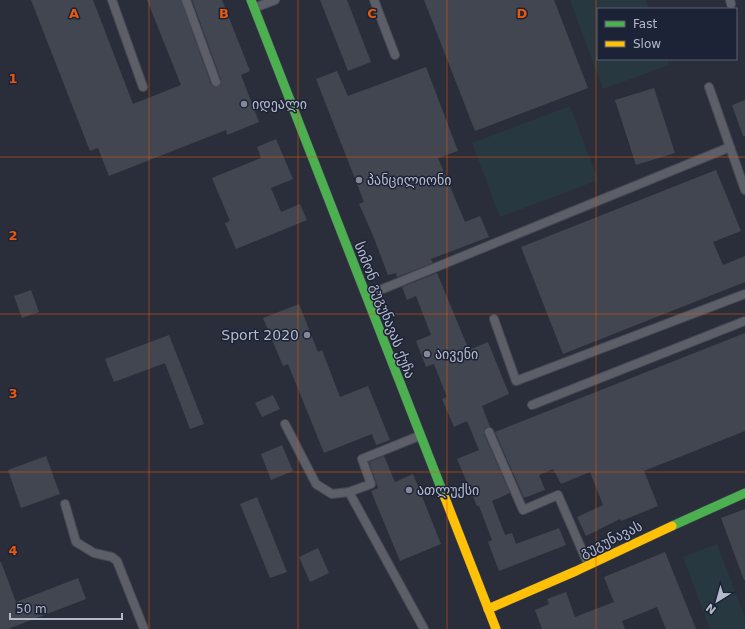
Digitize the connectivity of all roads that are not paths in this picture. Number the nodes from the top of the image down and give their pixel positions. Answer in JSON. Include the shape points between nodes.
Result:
{"nodes":[{"id":1,"x":112,"y":0,"type":"edge"},
{"id":2,"x":186,"y":0,"type":"edge"},
{"id":3,"x":275,"y":0,"type":"edge"},
{"id":4,"x":374,"y":0,"type":"edge"},
{"id":5,"x":252,"y":4,"type":"edge"},
{"id":6,"x":395,"y":55,"type":"dead end"},
{"id":7,"x":216,"y":82,"type":"dead end"},
{"id":8,"x":143,"y":87,"type":"dead end"},
{"id":9,"x":709,"y":87,"type":"dead end"},
{"id":10,"x":730,"y":147,"type":"junction"},
{"id":11,"x":745,"y":190,"type":"edge"},
{"id":12,"x":745,"y":294,"type":"edge"},
{"id":13,"x":365,"y":296,"type":"junction"},
{"id":14,"x":494,"y":319,"type":"dead end"},
{"id":15,"x":745,"y":320,"type":"edge"},
{"id":16,"x":532,"y":406,"type":"dead end"},
{"id":17,"x":285,"y":424,"type":"dead end"},
{"id":18,"x":489,"y":432,"type":"dead end"},
{"id":19,"x":419,"y":436,"type":"junction"},
{"id":20,"x":349,"y":492,"type":"junction"},
{"id":21,"x":745,"y":493,"type":"edge"},
{"id":22,"x":65,"y":504,"type":"dead end"},
{"id":23,"x":588,"y":565,"type":"junction"},
{"id":24,"x":488,"y":609,"type":"junction"},
{"id":25,"x":144,"y":629,"type":"edge"},
{"id":26,"x":424,"y":629,"type":"edge"},
{"id":27,"x":496,"y":629,"type":"edge"}],
"edges":[{"from":1,"to":8,"type":"lane"},
{"from":2,"to":7,"type":"lane"},
{"from":3,"to":5,"type":"lane"},
{"from":4,"to":6,"type":"lane"},
{"from":5,"to":13,"type":"main road","name":"სიმონ გუგუნავას ქუჩა"},
{"from":9,"to":10,"type":"lane"},
{"from":10,"to":11,"type":"lane"},
{"from":10,"to":13,"type":"lane"},
{"from":12,"to":14,"type":"lane","via":[[516,381]]},
{"from":13,"to":19,"type":"main road","name":"სიმონ გუგუნავას ქუჩა"},
{"from":15,"to":16,"type":"lane"},
{"from":17,"to":20,"type":"lane","via":[[316,484],[332,494]]},
{"from":18,"to":23,"type":"lane","via":[[523,510],[558,495]]},
{"from":19,"to":20,"type":"lane","via":[[362,459],[371,484]]},
{"from":19,"to":24,"type":"main road","name":"სიმონ გუგუნავას ქუჩა"},
{"from":20,"to":26,"type":"lane"},
{"from":21,"to":23,"type":"main road","name":"გუგუნავას"},
{"from":22,"to":25,"type":"lane","via":[[76,542],[94,553],[112,557],[117,561]]},
{"from":23,"to":24,"type":"main road","name":"გუგუნავას"},
{"from":24,"to":27,"type":"main road","name":"სიმონ გუგუნავას ქუჩა"}]}
